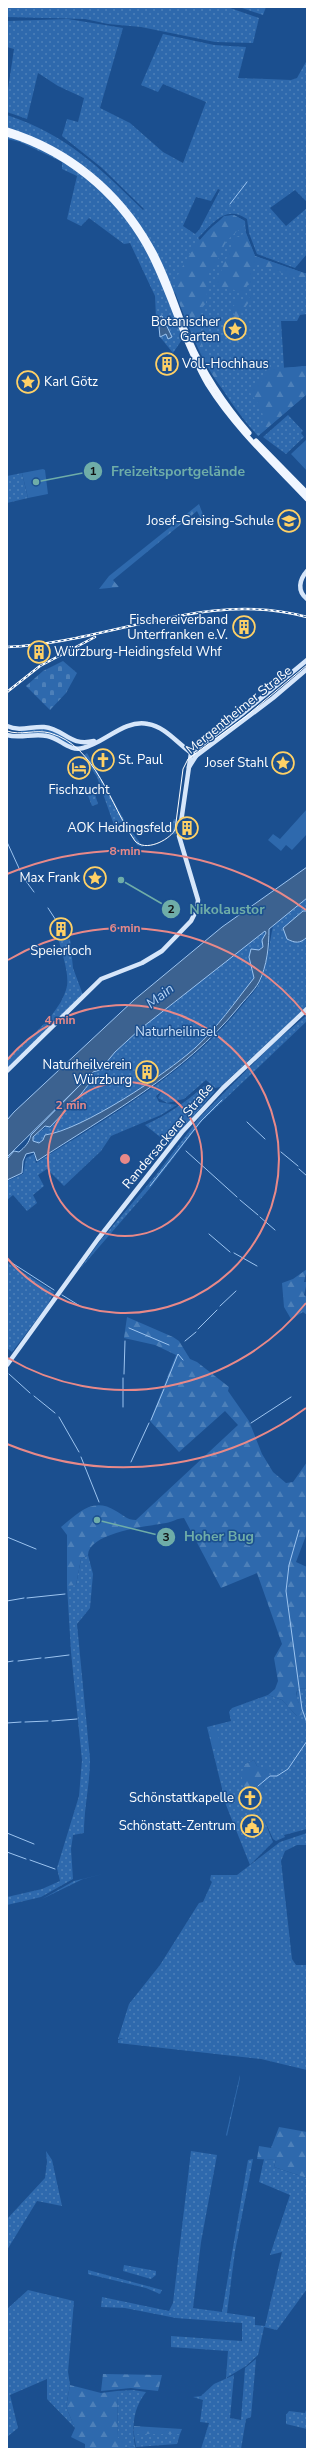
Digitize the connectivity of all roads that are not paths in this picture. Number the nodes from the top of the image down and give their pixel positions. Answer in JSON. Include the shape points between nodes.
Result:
{"nodes":[{"id":1,"x":7,"y":130,"type":"edge"},
{"id":2,"x":7,"y":134,"type":"edge"},
{"id":3,"x":165,"y":280,"type":"junction"},
{"id":4,"x":167,"y":287,"type":"junction"},
{"id":5,"x":307,"y":492,"type":"edge"},
{"id":6,"x":307,"y":498,"type":"edge"},
{"id":7,"x":307,"y":571,"type":"edge"},
{"id":8,"x":307,"y":599,"type":"edge"},
{"id":9,"x":307,"y":660,"type":"edge"},
{"id":10,"x":307,"y":669,"type":"edge"},
{"id":11,"x":7,"y":726,"type":"edge"},
{"id":12,"x":9,"y":735,"type":"edge"},
{"id":13,"x":100,"y":740,"type":"junction"},
{"id":14,"x":191,"y":753,"type":"junction"},
{"id":15,"x":196,"y":756,"type":"junction"},
{"id":16,"x":187,"y":770,"type":"junction"},
{"id":17,"x":307,"y":1009,"type":"edge"},
{"id":18,"x":7,"y":1070,"type":"edge"},
{"id":19,"x":7,"y":1365,"type":"edge"}],
"edges":[{"from":1,"to":3,"type":"main road","via":[[55,150],[102,184],[138,225],[152,248]]},
{"from":2,"to":3,"type":"main road","via":[[62,158],[105,192],[139,234]]},
{"from":3,"to":4,"type":"main road"},
{"from":4,"to":5,"type":"main road","via":[[194,349],[220,396],[249,433]]},
{"from":4,"to":6,"type":"main road","via":[[190,350],[217,398],[247,436]]},
{"from":7,"to":8,"type":"main road","via":[[300,582],[300,590]]},
{"from":9,"to":14,"type":"main road","name":"Mergentheimer Straße"},
{"from":10,"to":15,"type":"main road","name":"Mergentheimer Straße","via":[[274,698]]},
{"from":11,"to":13,"type":"main road","via":[[48,728],[78,743]]},
{"from":12,"to":13,"type":"main road","via":[[46,735],[76,749],[85,748]]},
{"from":13,"to":14,"type":"main road","via":[[138,723],[159,727]]},
{"from":14,"to":15,"type":"main road"},
{"from":14,"to":16,"type":"main road","name":"Mergentheimer Straße"},
{"from":15,"to":16,"type":"main road","name":"Mergentheimer Straße"},
{"from":16,"to":18,"type":"main road","name":"Mergentheimer Straße","via":[[179,836],[198,900],[191,921],[153,957],[101,979]]},
{"from":17,"to":19,"type":"main road","name":"Randersackerer Straße","via":[[202,1110],[98,1239]]}]}
